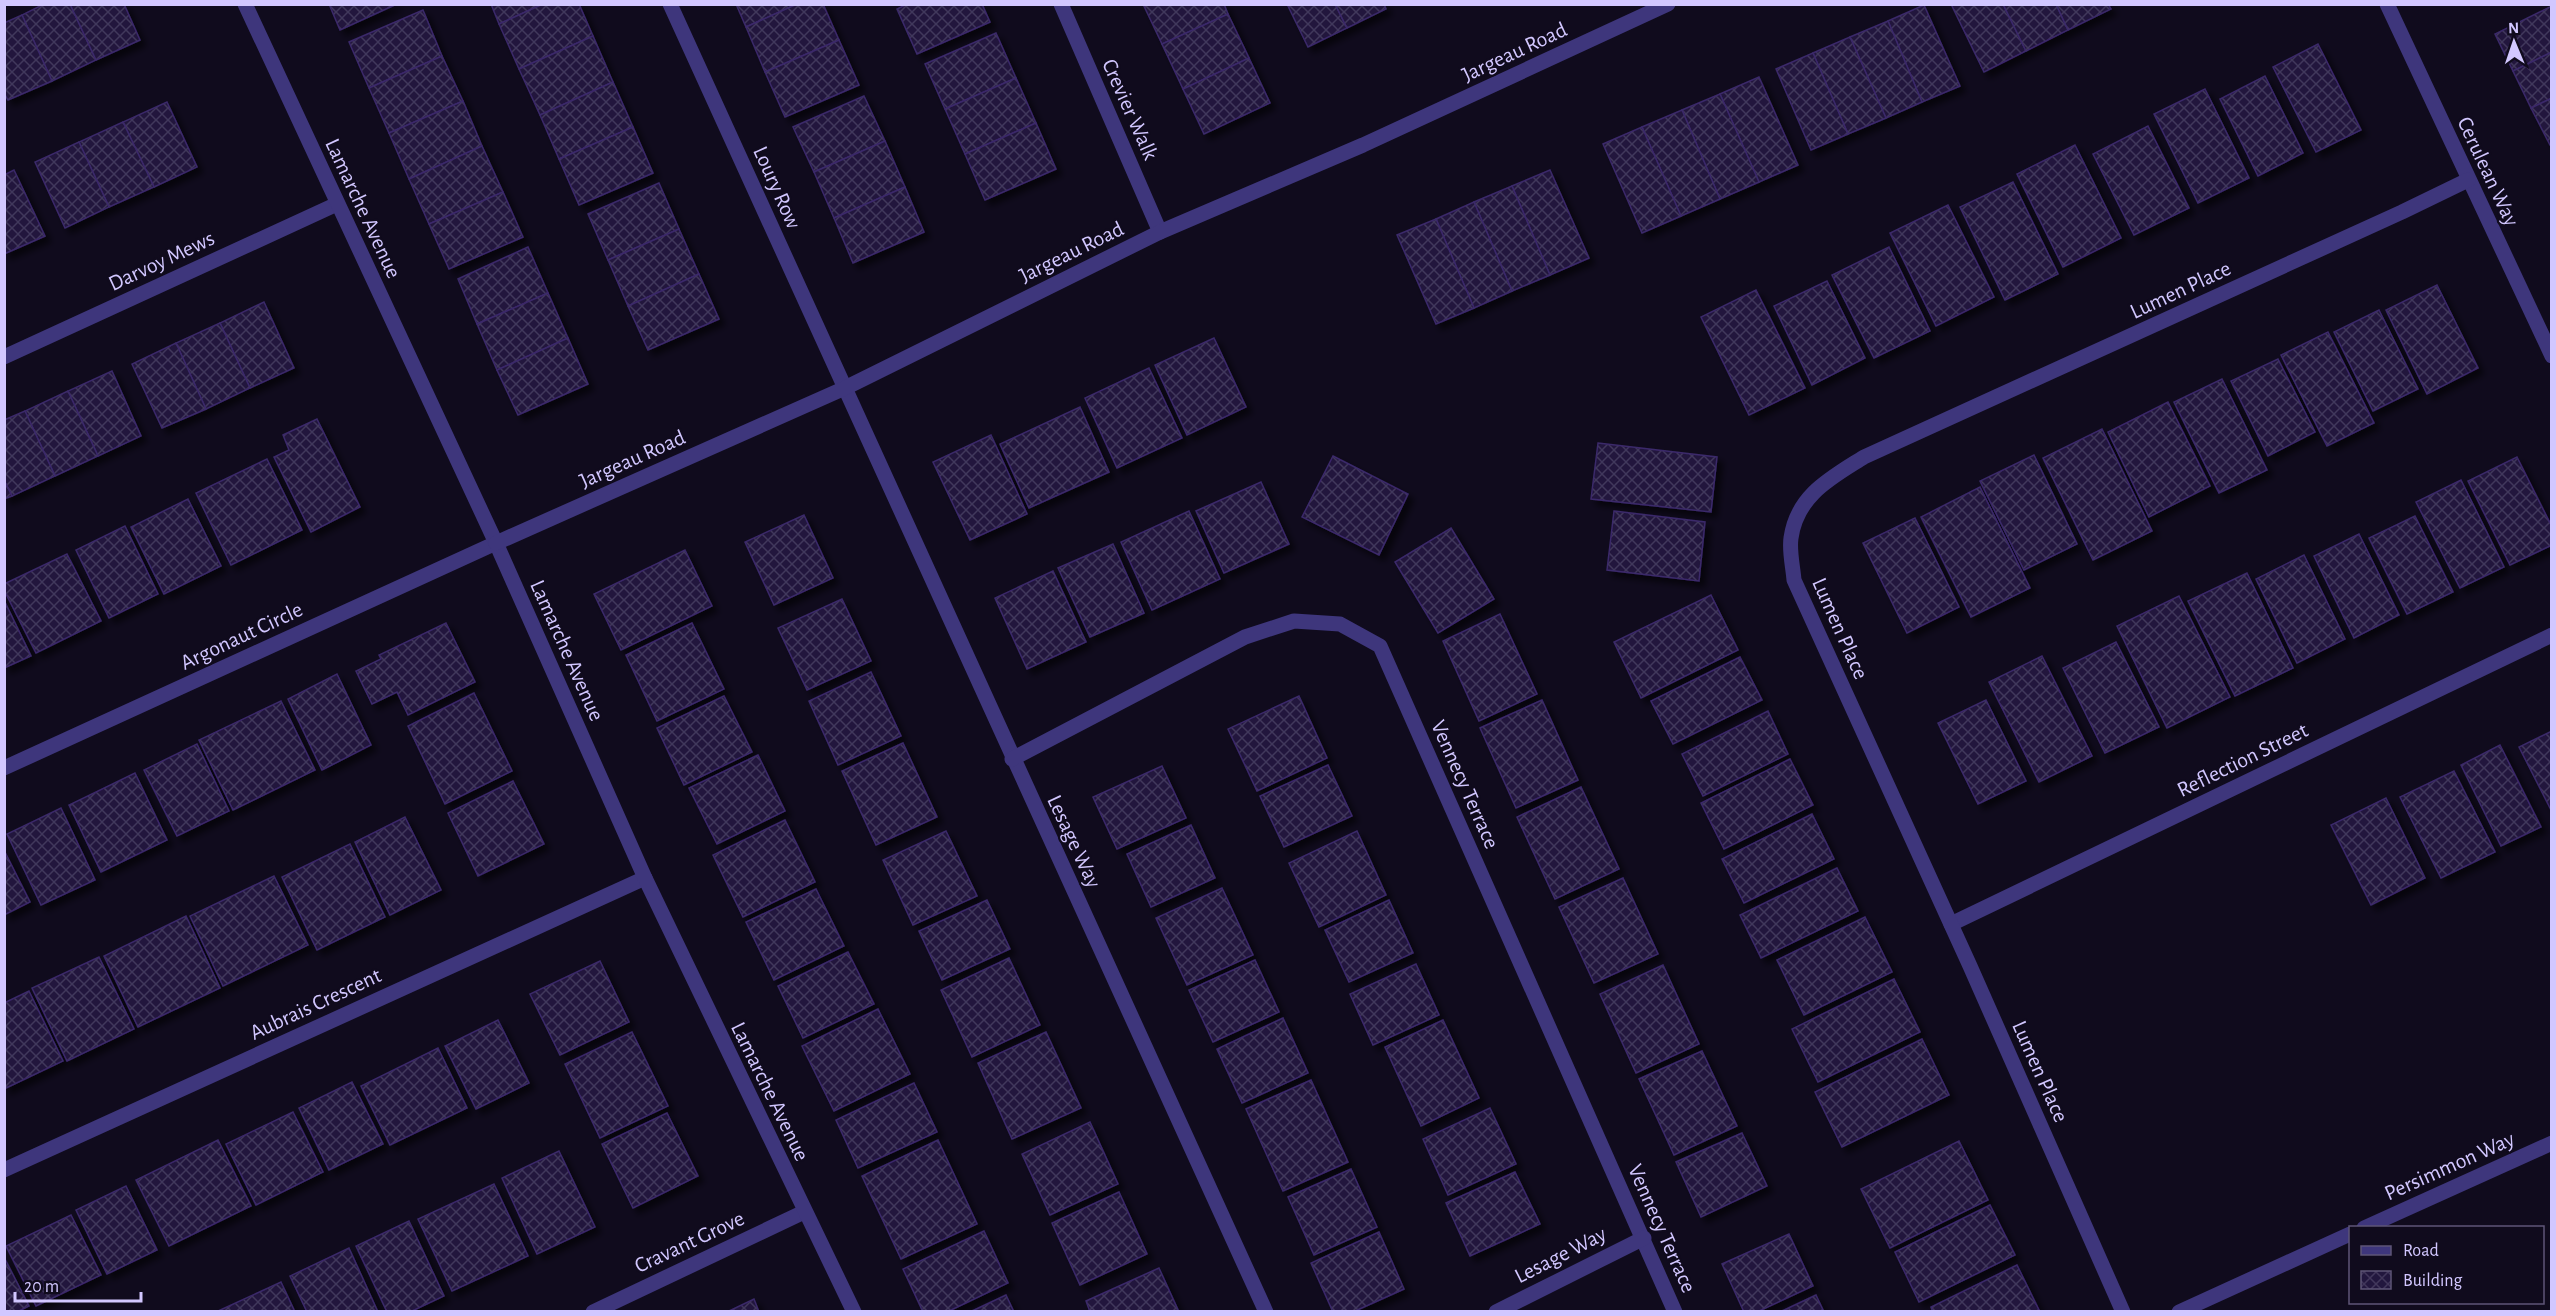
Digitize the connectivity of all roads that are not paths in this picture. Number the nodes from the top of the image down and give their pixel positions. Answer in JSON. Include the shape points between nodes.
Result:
{"nodes":[{"id":1,"x":245,"y":4,"type":"edge"},
{"id":2,"x":670,"y":4,"type":"edge"},
{"id":3,"x":1061,"y":4,"type":"edge"},
{"id":4,"x":1668,"y":4,"type":"edge"},
{"id":5,"x":2387,"y":4,"type":"edge"},
{"id":6,"x":2468,"y":180,"type":"junction"},
{"id":7,"x":337,"y":204,"type":"junction"},
{"id":8,"x":1160,"y":232,"type":"junction"},
{"id":9,"x":2552,"y":356,"type":"edge"},
{"id":10,"x":4,"y":357,"type":"edge"},
{"id":11,"x":844,"y":388,"type":"junction"},
{"id":12,"x":496,"y":543,"type":"junction"},
{"id":13,"x":2552,"y":635,"type":"edge"},
{"id":14,"x":1012,"y":759,"type":"junction"},
{"id":15,"x":4,"y":768,"type":"edge"},
{"id":16,"x":645,"y":878,"type":"junction"},
{"id":17,"x":1951,"y":924,"type":"junction"},
{"id":18,"x":2552,"y":1143,"type":"edge"},
{"id":19,"x":4,"y":1170,"type":"edge"},
{"id":20,"x":804,"y":1212,"type":"junction"},
{"id":21,"x":2366,"y":1226,"type":"edge"},
{"id":22,"x":2349,"y":1234,"type":"edge"},
{"id":23,"x":1644,"y":1238,"type":"junction"},
{"id":24,"x":593,"y":1311,"type":"edge"},
{"id":25,"x":854,"y":1311,"type":"edge"},
{"id":26,"x":1266,"y":1311,"type":"edge"},
{"id":27,"x":1496,"y":1311,"type":"edge"},
{"id":28,"x":1675,"y":1311,"type":"edge"},
{"id":29,"x":2123,"y":1311,"type":"edge"},
{"id":30,"x":2179,"y":1311,"type":"edge"}],
"edges":[{"from":1,"to":7,"type":"street","name":"Lamarche Avenue"},
{"from":2,"to":11,"type":"street","name":"Loury Row"},
{"from":3,"to":8,"type":"street","name":"Crevier Walk"},
{"from":4,"to":8,"type":"street","name":"Jargeau Road","via":[[1363,145]]},
{"from":5,"to":6,"type":"street","name":"Cerulean Way"},
{"from":6,"to":9,"type":"street","name":"Cerulean Way"},
{"from":6,"to":17,"type":"street","name":"Lumen Place","via":[[1864,457],[1819,485],[1798,513],[1790,539],[1794,580]]},
{"from":7,"to":10,"type":"street","name":"Darvoy Mews"},
{"from":7,"to":12,"type":"street","name":"Lamarche Avenue"},
{"from":8,"to":11,"type":"street","name":"Jargeau Road"},
{"from":11,"to":12,"type":"street","name":"Jargeau Road"},
{"from":11,"to":14,"type":"street","name":"Lesage Way"},
{"from":12,"to":15,"type":"street","name":"Argonaut Circle"},
{"from":12,"to":16,"type":"street","name":"Lamarche Avenue"},
{"from":13,"to":17,"type":"street","name":"Reflection Street"},
{"from":14,"to":23,"type":"street","name":"Vennecy Terrace","via":[[1245,637],[1294,621],[1340,624],[1380,646]]},
{"from":14,"to":26,"type":"street","name":"Lesage Way"},
{"from":16,"to":19,"type":"street","name":"Aubrais Crescent"},
{"from":16,"to":20,"type":"street","name":"Lamarche Avenue"},
{"from":17,"to":29,"type":"street","name":"Lumen Place"},
{"from":18,"to":21,"type":"street","name":"Persimmon Way"},
{"from":20,"to":24,"type":"street","name":"Cravant Grove"},
{"from":20,"to":25,"type":"street","name":"Lamarche Avenue"},
{"from":22,"to":30,"type":"street"},
{"from":23,"to":27,"type":"street","name":"Lesage Way"},
{"from":23,"to":28,"type":"street","name":"Vennecy Terrace"}]}
